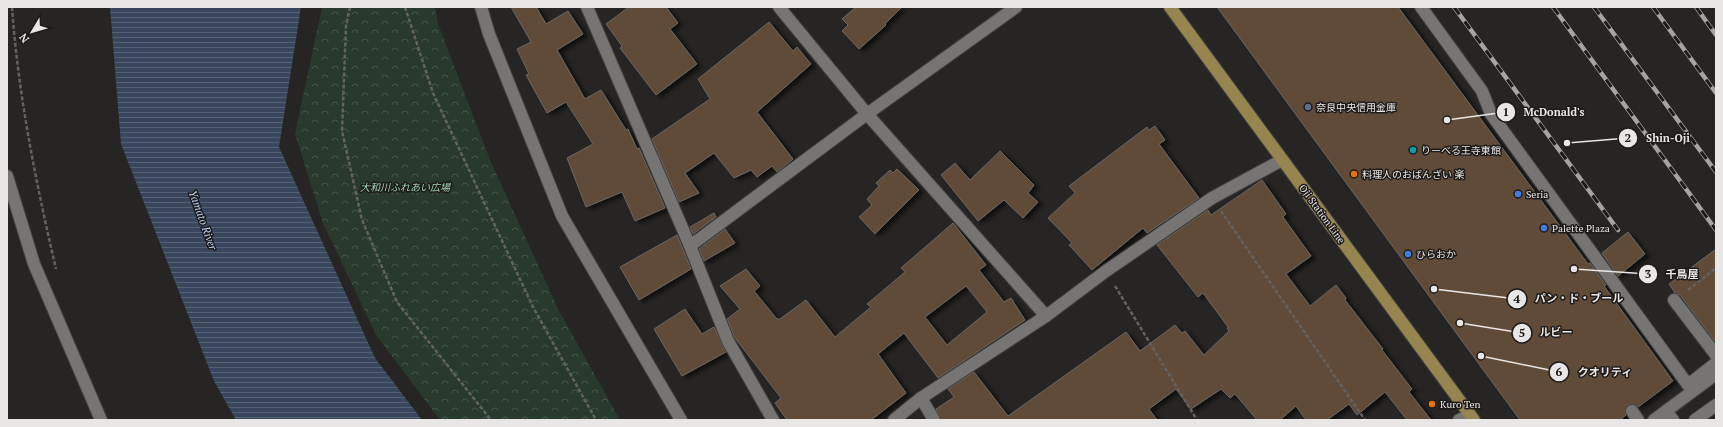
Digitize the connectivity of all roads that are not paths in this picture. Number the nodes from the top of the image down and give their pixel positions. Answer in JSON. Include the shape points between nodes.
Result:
{"nodes":[{"id":1,"x":481,"y":7,"type":"edge"},
{"id":2,"x":587,"y":7,"type":"edge"},
{"id":3,"x":779,"y":7,"type":"edge"},
{"id":4,"x":1016,"y":7,"type":"edge"},
{"id":5,"x":1170,"y":7,"type":"edge"},
{"id":6,"x":1421,"y":7,"type":"edge"},
{"id":7,"x":866,"y":114,"type":"junction"},
{"id":8,"x":1282,"y":160,"type":"junction"},
{"id":9,"x":7,"y":176,"type":"edge"},
{"id":10,"x":690,"y":246,"type":"junction"},
{"id":11,"x":1674,"y":300,"type":"road end"},
{"id":12,"x":1046,"y":316,"type":"junction"},
{"id":13,"x":1716,"y":355,"type":"edge"},
{"id":14,"x":1716,"y":363,"type":"edge"},
{"id":15,"x":1716,"y":374,"type":"edge"},
{"id":16,"x":921,"y":398,"type":"junction"},
{"id":17,"x":1716,"y":405,"type":"edge"},
{"id":18,"x":1670,"y":415,"type":"edge"},
{"id":19,"x":1468,"y":418,"type":"edge"},
{"id":20,"x":101,"y":420,"type":"edge"},
{"id":21,"x":681,"y":420,"type":"edge"},
{"id":22,"x":773,"y":420,"type":"edge"},
{"id":23,"x":894,"y":420,"type":"edge"},
{"id":24,"x":934,"y":420,"type":"edge"},
{"id":25,"x":1654,"y":420,"type":"edge"},
{"id":26,"x":1695,"y":420,"type":"edge"}],
"edges":[{"from":1,"to":21,"type":"street","via":[[489,34],[562,216]]},
{"from":2,"to":10,"type":"street"},
{"from":3,"to":7,"type":"street"},
{"from":4,"to":7,"type":"street"},
{"from":5,"to":8,"type":"main road","name":"Oji Station Line"},
{"from":6,"to":14,"type":"street","via":[[1482,91],[1491,114],[1688,385]]},
{"from":7,"to":10,"type":"street"},
{"from":7,"to":12,"type":"street"},
{"from":8,"to":12,"type":"street","via":[[1212,198]]},
{"from":8,"to":19,"type":"main road","name":"Oji Station Line"},
{"from":9,"to":20,"type":"street","via":[[34,264]]},
{"from":10,"to":22,"type":"street","via":[[728,341]]},
{"from":11,"to":13,"type":"street"},
{"from":12,"to":16,"type":"street"},
{"from":15,"to":18,"type":"street"},
{"from":16,"to":23,"type":"street"},
{"from":16,"to":24,"type":"street"},
{"from":17,"to":26,"type":"street"},
{"from":18,"to":25,"type":"street"}]}
